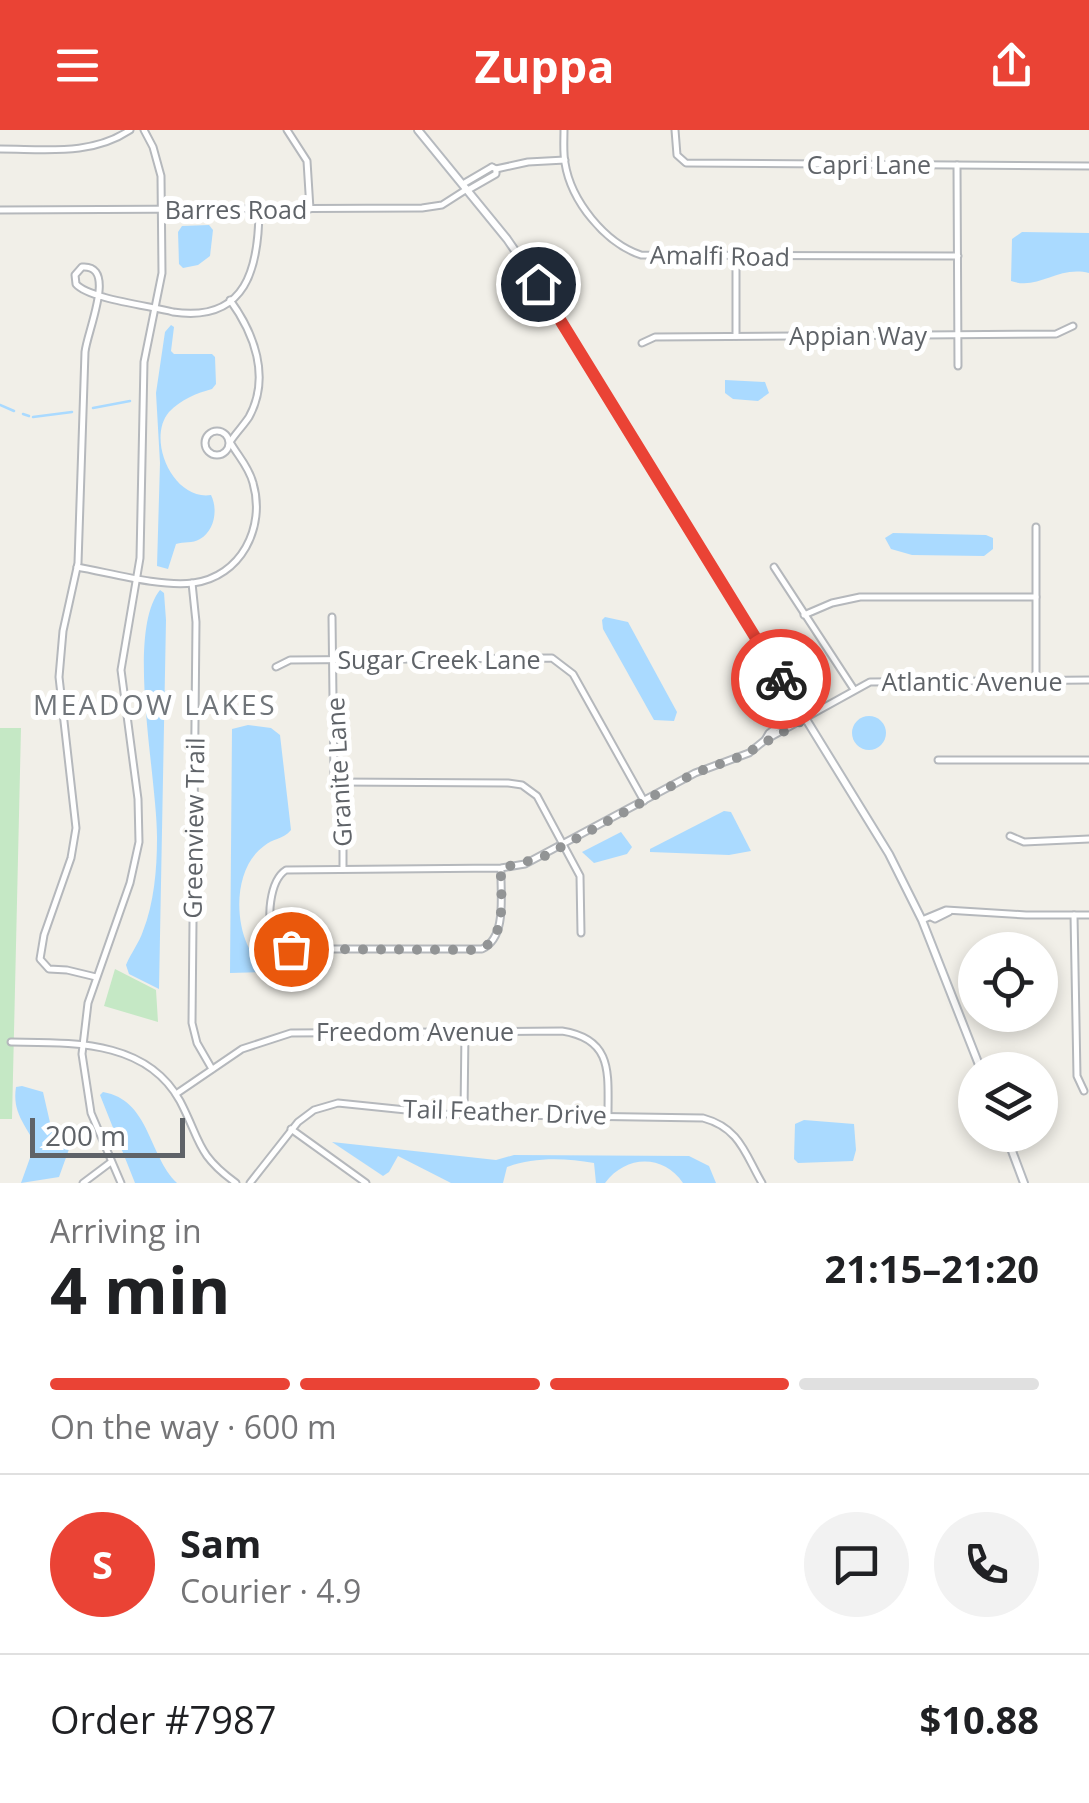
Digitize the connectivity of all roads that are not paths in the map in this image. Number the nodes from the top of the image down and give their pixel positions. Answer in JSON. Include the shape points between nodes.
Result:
{"nodes":[{"id":1,"x":130,"y":130,"type":"edge"},
{"id":2,"x":144,"y":130,"type":"edge"},
{"id":3,"x":287,"y":130,"type":"edge"},
{"id":4,"x":418,"y":130,"type":"edge"},
{"id":5,"x":564,"y":130,"type":"edge"},
{"id":6,"x":675,"y":130,"type":"edge"},
{"id":7,"x":0,"y":149,"type":"edge"},
{"id":8,"x":564,"y":160,"type":"junction"},
{"id":9,"x":957,"y":165,"type":"junction"},
{"id":10,"x":1089,"y":166,"type":"edge"},
{"id":11,"x":466,"y":188,"type":"junction"},
{"id":12,"x":162,"y":208,"type":"junction"},
{"id":13,"x":259,"y":208,"type":"junction"},
{"id":14,"x":310,"y":209,"type":"junction"},
{"id":15,"x":0,"y":210,"type":"edge"},
{"id":16,"x":958,"y":256,"type":"junction"},
{"id":17,"x":736,"y":257,"type":"junction"},
{"id":18,"x":98,"y":294,"type":"junction"},
{"id":19,"x":230,"y":300,"type":"junction"},
{"id":20,"x":156,"y":308,"type":"junction"},
{"id":21,"x":1072,"y":326,"type":"dead end"},
{"id":22,"x":958,"y":334,"type":"junction"},
{"id":23,"x":736,"y":336,"type":"junction"},
{"id":24,"x":642,"y":343,"type":"dead end"},
{"id":25,"x":958,"y":366,"type":"dead end"},
{"id":26,"x":230,"y":442,"type":"junction"},
{"id":27,"x":1036,"y":527,"type":"dead end"},
{"id":28,"x":774,"y":567,"type":"dead end"},
{"id":29,"x":77,"y":568,"type":"junction"},
{"id":30,"x":138,"y":577,"type":"junction"},
{"id":31,"x":192,"y":583,"type":"junction"},
{"id":32,"x":1036,"y":597,"type":"junction"},
{"id":33,"x":804,"y":616,"type":"junction"},
{"id":34,"x":332,"y":617,"type":"dead end"},
{"id":35,"x":333,"y":659,"type":"junction"},
{"id":36,"x":276,"y":667,"type":"dead end"},
{"id":37,"x":1036,"y":680,"type":"junction"},
{"id":38,"x":1089,"y":680,"type":"edge"},
{"id":39,"x":852,"y":688,"type":"junction"},
{"id":40,"x":800,"y":710,"type":"junction"},
{"id":41,"x":805,"y":718,"type":"junction"},
{"id":42,"x":765,"y":740,"type":"junction"},
{"id":43,"x":938,"y":760,"type":"dead end"},
{"id":44,"x":1089,"y":760,"type":"edge"},
{"id":45,"x":334,"y":782,"type":"junction"},
{"id":46,"x":644,"y":801,"type":"junction"},
{"id":47,"x":1010,"y":836,"type":"dead end"},
{"id":48,"x":1089,"y":838,"type":"edge"},
{"id":49,"x":563,"y":846,"type":"junction"},
{"id":50,"x":343,"y":868,"type":"junction"},
{"id":51,"x":501,"y":868,"type":"junction"},
{"id":52,"x":1074,"y":915,"type":"junction"},
{"id":53,"x":1089,"y":915,"type":"edge"},
{"id":54,"x":922,"y":920,"type":"junction"},
{"id":55,"x":581,"y":933,"type":"dead end"},
{"id":56,"x":96,"y":977,"type":"junction"},
{"id":57,"x":465,"y":1031,"type":"junction"},
{"id":58,"x":12,"y":1042,"type":"dead end"},
{"id":59,"x":83,"y":1043,"type":"junction"},
{"id":60,"x":974,"y":1052,"type":"edge"},
{"id":61,"x":212,"y":1069,"type":"junction"},
{"id":62,"x":1084,"y":1091,"type":"dead end"},
{"id":63,"x":176,"y":1094,"type":"junction"},
{"id":64,"x":464,"y":1114,"type":"junction"},
{"id":65,"x":608,"y":1115,"type":"junction"},
{"id":66,"x":292,"y":1129,"type":"junction"},
{"id":67,"x":1012,"y":1152,"type":"edge"},
{"id":68,"x":112,"y":1162,"type":"junction"},
{"id":69,"x":83,"y":1183,"type":"edge"},
{"id":70,"x":120,"y":1183,"type":"edge"},
{"id":71,"x":236,"y":1183,"type":"edge"},
{"id":72,"x":250,"y":1183,"type":"edge"},
{"id":73,"x":366,"y":1183,"type":"edge"},
{"id":74,"x":762,"y":1183,"type":"edge"},
{"id":75,"x":1024,"y":1183,"type":"edge"}],
"edges":[{"from":1,"to":7,"type":"street","via":[[86,149]]},
{"from":2,"to":12,"type":"street","via":[[159,166]]},
{"from":3,"to":14,"type":"street","via":[[306,156]]},
{"from":4,"to":11,"type":"street"},
{"from":5,"to":8,"type":"street","name":"Amalfi Road"},
{"from":6,"to":9,"type":"street","name":"Capri Lane","via":[[677,154],[686,162]]},
{"from":8,"to":11,"type":"street","name":"Barres Road","via":[[492,167]]},
{"from":8,"to":17,"type":"street","name":"Amalfi Road","via":[[577,194],[618,245],[646,256]]},
{"from":9,"to":10,"type":"street","name":"Capri Lane"},
{"from":9,"to":16,"type":"street"},
{"from":11,"to":14,"type":"street","name":"Barres Road","via":[[422,208]]},
{"from":11,"to":40,"type":"street","via":[[538,284]]},
{"from":12,"to":13,"type":"street","name":"Barres Road"},
{"from":12,"to":15,"type":"street","name":"Barres Road"},
{"from":12,"to":20,"type":"street"},
{"from":13,"to":14,"type":"street","name":"Barres Road"},
{"from":13,"to":19,"type":"street","via":[[256,261]]},
{"from":16,"to":17,"type":"street","name":"Amalfi Road"},
{"from":16,"to":22,"type":"street"},
{"from":17,"to":23,"type":"street"},
{"from":18,"to":18,"type":"street","via":[[76,284],[82,266],[94,266],[101,275]]},
{"from":18,"to":20,"type":"street"},
{"from":18,"to":29,"type":"street","via":[[84,361]]},
{"from":19,"to":20,"type":"street","via":[[192,313]]},
{"from":19,"to":26,"type":"street","via":[[250,329],[258,357],[255,400]]},
{"from":20,"to":30,"type":"street","via":[[144,372]]},
{"from":21,"to":22,"type":"street","name":"Appian Way","via":[[1056,334]]},
{"from":22,"to":23,"type":"street","name":"Appian Way"},
{"from":22,"to":25,"type":"street"},
{"from":23,"to":24,"type":"street","name":"Appian Way"},
{"from":26,"to":26,"type":"street","via":[[218,431],[205,442],[217,454]]},
{"from":26,"to":31,"type":"street","via":[[254,484],[254,529],[236,562]]},
{"from":27,"to":32,"type":"street"},
{"from":28,"to":33,"type":"street"},
{"from":29,"to":30,"type":"street"},
{"from":29,"to":56,"type":"street","via":[[60,678],[75,834],[40,959],[49,970]]},
{"from":30,"to":31,"type":"street"},
{"from":30,"to":56,"type":"street","via":[[122,670],[138,852]]},
{"from":31,"to":61,"type":"street","name":"Greenview Trail","via":[[192,1013],[196,1043]]},
{"from":32,"to":33,"type":"street","via":[[860,597]]},
{"from":32,"to":37,"type":"street"},
{"from":33,"to":39,"type":"street"},
{"from":34,"to":35,"type":"street","name":"Granite Lane"},
{"from":35,"to":36,"type":"street","name":"Sugar Creek Lane"},
{"from":35,"to":45,"type":"street","name":"Granite Lane"},
{"from":35,"to":46,"type":"street","name":"Sugar Creek Lane","via":[[560,661]]},
{"from":37,"to":38,"type":"street","name":"Atlantic Avenue"},
{"from":37,"to":39,"type":"street","name":"Atlantic Avenue","via":[[880,680]]},
{"from":39,"to":41,"type":"street","name":"Atlantic Avenue"},
{"from":40,"to":41,"type":"street"},
{"from":40,"to":42,"type":"street"},
{"from":41,"to":42,"type":"street","name":"Atlantic Avenue"},
{"from":41,"to":54,"type":"street"},
{"from":42,"to":46,"type":"street"},
{"from":43,"to":44,"type":"street"},
{"from":45,"to":49,"type":"street","via":[[518,784],[536,796]]},
{"from":45,"to":50,"type":"street","name":"Granite Lane"},
{"from":46,"to":49,"type":"street"},
{"from":47,"to":48,"type":"street","via":[[1024,842]]},
{"from":49,"to":51,"type":"street"},
{"from":49,"to":55,"type":"street","via":[[581,878]]},
{"from":50,"to":51,"type":"street"},
{"from":50,"to":51,"type":"street","via":[[292,868],[277,876],[271,926],[279,942],[295,949],[482,949],[498,932]]},
{"from":52,"to":53,"type":"street"},
{"from":52,"to":54,"type":"street","via":[[949,912]]},
{"from":52,"to":62,"type":"street","via":[[1077,1076]]},
{"from":54,"to":60,"type":"street"},
{"from":56,"to":59,"type":"street"},
{"from":57,"to":61,"type":"street","name":"Freedom Avenue","via":[[301,1032],[254,1044]]},
{"from":57,"to":64,"type":"street"},
{"from":57,"to":65,"type":"street","name":"Freedom Avenue","via":[[586,1038],[606,1063]]},
{"from":58,"to":59,"type":"street"},
{"from":59,"to":63,"type":"street","via":[[134,1060]]},
{"from":59,"to":68,"type":"street","via":[[89,1104]]},
{"from":61,"to":63,"type":"street","name":"Freedom Avenue"},
{"from":63,"to":71,"type":"street","via":[[204,1156]]},
{"from":64,"to":65,"type":"street","name":"Tail Feather Drive"},
{"from":64,"to":66,"type":"street","name":"Tail Feather Drive","via":[[343,1102],[314,1110]]},
{"from":65,"to":74,"type":"street","name":"Tail Feather Drive","via":[[712,1120],[742,1143]]},
{"from":66,"to":72,"type":"street","name":"Tail Feather Drive"},
{"from":66,"to":73,"type":"street"},
{"from":67,"to":75,"type":"street"},
{"from":68,"to":69,"type":"street"},
{"from":68,"to":70,"type":"street"}]}
